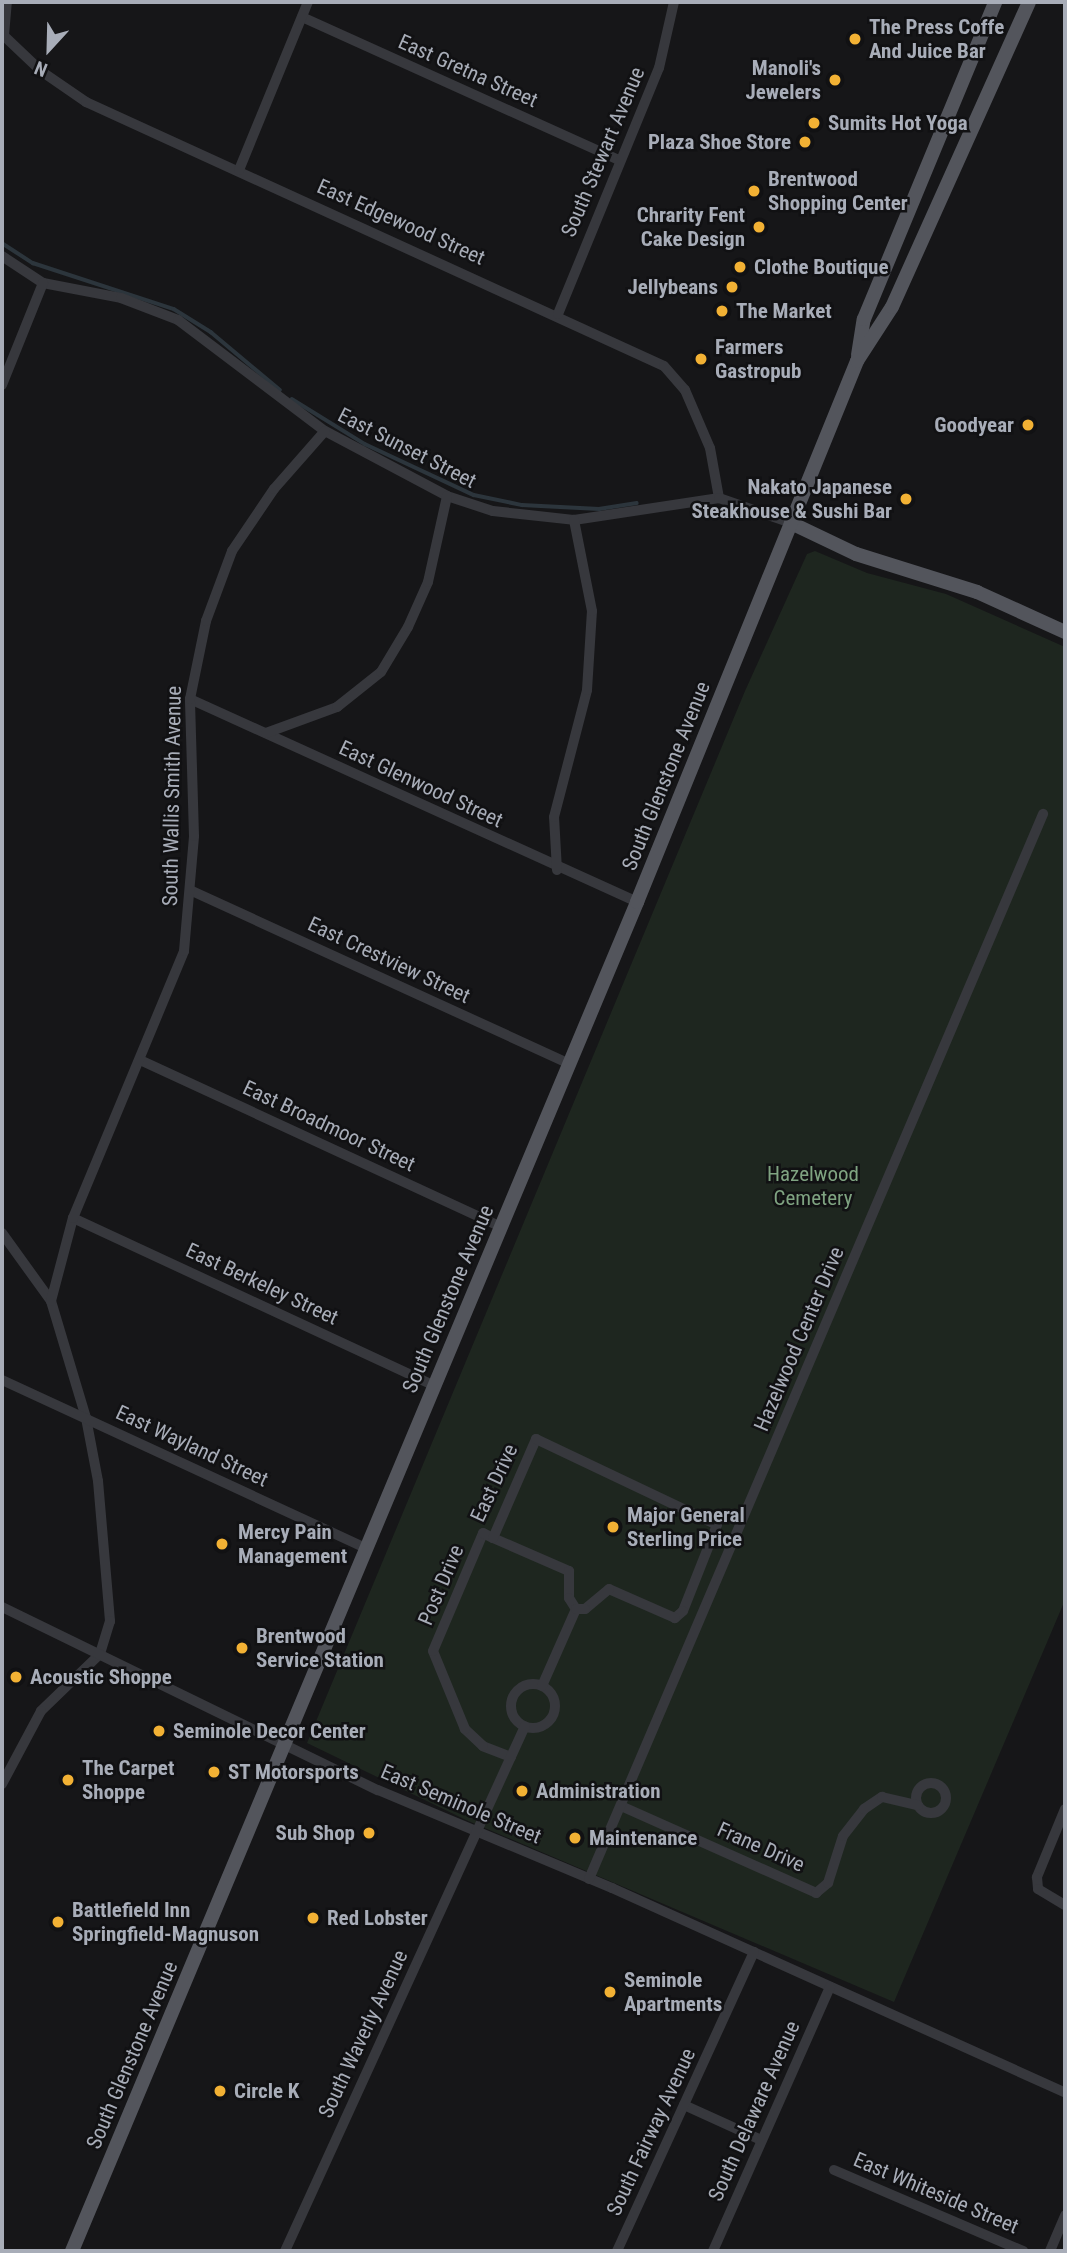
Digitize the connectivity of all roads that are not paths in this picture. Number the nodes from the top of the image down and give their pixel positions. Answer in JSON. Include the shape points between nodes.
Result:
{"nodes":[{"id":1,"x":7,"y":2,"type":"edge"},
{"id":2,"x":308,"y":2,"type":"edge"},
{"id":3,"x":672,"y":2,"type":"edge"},
{"id":4,"x":995,"y":2,"type":"edge"},
{"id":5,"x":1029,"y":2,"type":"edge"},
{"id":6,"x":302,"y":17,"type":"junction"},
{"id":7,"x":3,"y":35,"type":"edge"},
{"id":8,"x":618,"y":160,"type":"junction"},
{"id":9,"x":239,"y":170,"type":"junction"},
{"id":10,"x":2,"y":256,"type":"edge"},
{"id":11,"x":43,"y":283,"type":"junction"},
{"id":12,"x":558,"y":314,"type":"junction"},
{"id":13,"x":857,"y":361,"type":"junction"},
{"id":14,"x":2,"y":386,"type":"edge"},
{"id":15,"x":324,"y":431,"type":"junction"},
{"id":16,"x":447,"y":496,"type":"junction"},
{"id":17,"x":719,"y":498,"type":"junction"},
{"id":18,"x":574,"y":520,"type":"junction"},
{"id":19,"x":791,"y":523,"type":"junction"},
{"id":20,"x":1065,"y":632,"type":"edge"},
{"id":21,"x":190,"y":699,"type":"junction"},
{"id":22,"x":266,"y":733,"type":"junction"},
{"id":23,"x":1043,"y":814,"type":"dead end"},
{"id":24,"x":557,"y":870,"type":"junction"},
{"id":25,"x":192,"y":891,"type":"junction"},
{"id":26,"x":637,"y":902,"type":"junction"},
{"id":27,"x":140,"y":1060,"type":"junction"},
{"id":28,"x":570,"y":1064,"type":"junction"},
{"id":29,"x":73,"y":1218,"type":"junction"},
{"id":30,"x":501,"y":1227,"type":"junction"},
{"id":31,"x":2,"y":1233,"type":"edge"},
{"id":32,"x":51,"y":1301,"type":"junction"},
{"id":33,"x":2,"y":1380,"type":"edge"},
{"id":34,"x":435,"y":1386,"type":"junction"},
{"id":35,"x":86,"y":1418,"type":"junction"},
{"id":36,"x":488,"y":1536,"type":"junction"},
{"id":37,"x":366,"y":1548,"type":"junction"},
{"id":38,"x":2,"y":1607,"type":"edge"},
{"id":39,"x":576,"y":1609,"type":"junction"},
{"id":40,"x":100,"y":1654,"type":"junction"},
{"id":41,"x":542,"y":1686,"type":"junction"},
{"id":42,"x":524,"y":1726,"type":"junction"},
{"id":43,"x":285,"y":1746,"type":"junction"},
{"id":44,"x":511,"y":1758,"type":"junction"},
{"id":45,"x":2,"y":1784,"type":"edge"},
{"id":46,"x":918,"y":1805,"type":"dead end"},
{"id":47,"x":621,"y":1806,"type":"junction"},
{"id":48,"x":1065,"y":1809,"type":"edge"},
{"id":49,"x":477,"y":1833,"type":"junction"},
{"id":50,"x":589,"y":1879,"type":"junction"},
{"id":51,"x":1065,"y":1905,"type":"edge"},
{"id":52,"x":754,"y":1952,"type":"junction"},
{"id":53,"x":830,"y":1987,"type":"junction"},
{"id":54,"x":1065,"y":2093,"type":"edge"},
{"id":55,"x":684,"y":2105,"type":"junction"},
{"id":56,"x":761,"y":2140,"type":"junction"},
{"id":57,"x":834,"y":2170,"type":"dead end"},
{"id":58,"x":1065,"y":2215,"type":"edge"},
{"id":59,"x":72,"y":2251,"type":"edge"},
{"id":60,"x":285,"y":2251,"type":"edge"},
{"id":61,"x":617,"y":2251,"type":"edge"},
{"id":62,"x":713,"y":2251,"type":"edge"},
{"id":63,"x":1023,"y":2251,"type":"edge"},
{"id":64,"x":1050,"y":2251,"type":"edge"}],
"edges":[{"from":1,"to":7,"type":"street"},
{"from":2,"to":6,"type":"street"},
{"from":3,"to":8,"type":"street","name":"South Stewart Avenue","via":[[659,68]]},
{"from":4,"to":13,"type":"main road","name":"South Glenstone Avenue","via":[[864,319]]},
{"from":5,"to":13,"type":"main road","name":"South Glenstone Avenue","via":[[892,307]]},
{"from":6,"to":8,"type":"street","name":"East Gretna Street"},
{"from":6,"to":9,"type":"street"},
{"from":7,"to":9,"type":"street","name":"East Edgewood Street","via":[[41,71],[86,102]]},
{"from":8,"to":12,"type":"street","name":"South Stewart Avenue"},
{"from":9,"to":12,"type":"street","name":"East Edgewood Street"},
{"from":10,"to":11,"type":"street","name":"East Sunset Street"},
{"from":11,"to":14,"type":"street"},
{"from":11,"to":15,"type":"street","name":"East Sunset Street","via":[[121,298],[178,320]]},
{"from":12,"to":17,"type":"street","name":"East Edgewood Street","via":[[664,366],[685,390],[710,448]]},
{"from":13,"to":19,"type":"main road","name":"South Glenstone Avenue"},
{"from":15,"to":16,"type":"street","name":"East Sunset Street"},
{"from":15,"to":21,"type":"street","name":"South Wallis Smith Avenue","via":[[274,489],[232,551],[206,621]]},
{"from":16,"to":18,"type":"street","name":"East Sunset Street","via":[[493,511]]},
{"from":16,"to":22,"type":"street","via":[[428,582],[381,672],[337,707]]},
{"from":17,"to":18,"type":"street","name":"East Sunset Street"},
{"from":17,"to":19,"type":"street","name":"East Sunset Street"},
{"from":18,"to":24,"type":"street","via":[[592,611],[587,690],[554,817]]},
{"from":19,"to":20,"type":"main road","name":"East Sunset Street","via":[[856,554],[977,592]]},
{"from":19,"to":26,"type":"main road","name":"South Glenstone Avenue"},
{"from":21,"to":22,"type":"street","name":"East Glenwood Street"},
{"from":21,"to":25,"type":"street","name":"South Wallis Smith Avenue"},
{"from":22,"to":24,"type":"street","name":"East Glenwood Street"},
{"from":23,"to":47,"type":"street","name":"Hazelwood Center Drive"},
{"from":24,"to":26,"type":"street","name":"East Glenwood Street"},
{"from":25,"to":27,"type":"street","name":"South Wallis Smith Avenue","via":[[184,951]]},
{"from":25,"to":28,"type":"street","name":"East Crestview Street"},
{"from":26,"to":28,"type":"main road","name":"South Glenstone Avenue"},
{"from":27,"to":29,"type":"street","name":"South Wallis Smith Avenue"},
{"from":27,"to":30,"type":"street","name":"East Broadmoor Street"},
{"from":28,"to":30,"type":"main road","name":"South Glenstone Avenue"},
{"from":29,"to":32,"type":"street","name":"South Wallis Smith Avenue"},
{"from":29,"to":34,"type":"street","name":"East Berkeley Street"},
{"from":30,"to":34,"type":"main road","name":"South Glenstone Avenue"},
{"from":31,"to":32,"type":"street"},
{"from":32,"to":35,"type":"street"},
{"from":33,"to":35,"type":"street","name":"East Wayland Street"},
{"from":34,"to":37,"type":"main road","name":"South Glenstone Avenue"},
{"from":35,"to":37,"type":"street","name":"East Wayland Street"},
{"from":35,"to":40,"type":"street","via":[[98,1481],[110,1620]]},
{"from":36,"to":39,"type":"street","via":[[569,1571],[569,1598]]},
{"from":36,"to":39,"type":"street","name":"East Drive","via":[[537,1439],[718,1525],[683,1611],[675,1618],[609,1589],[585,1609]]},
{"from":36,"to":44,"type":"street","name":"Post Drive","via":[[433,1651],[465,1729],[483,1746]]},
{"from":37,"to":43,"type":"main road","name":"South Glenstone Avenue"},
{"from":38,"to":40,"type":"street","name":"East Seminole Street"},
{"from":39,"to":41,"type":"street"},
{"from":40,"to":43,"type":"street","name":"East Seminole Street"},
{"from":40,"to":45,"type":"street","via":[[41,1711]]},
{"from":41,"to":42,"type":"street","via":[[527,1685],[515,1694],[514,1716]]},
{"from":41,"to":42,"type":"street","via":[[552,1695],[553,1715],[544,1725]]},
{"from":42,"to":44,"type":"street","name":"South Waverly Avenue"},
{"from":43,"to":49,"type":"street","name":"East Seminole Street"},
{"from":43,"to":59,"type":"main road","name":"South Glenstone Avenue"},
{"from":44,"to":49,"type":"street","name":"South Waverly Avenue"},
{"from":46,"to":47,"type":"street","name":"Frane Drive","via":[[882,1797],[864,1809],[843,1836],[828,1883],[816,1893]]},
{"from":47,"to":50,"type":"street","name":"Hazelwood Center Drive"},
{"from":48,"to":51,"type":"street","via":[[1037,1877],[1038,1889]]},
{"from":49,"to":50,"type":"street","name":"East Seminole Street"},
{"from":49,"to":60,"type":"street","name":"South Waverly Avenue"},
{"from":50,"to":52,"type":"street","name":"East Seminole Street"},
{"from":52,"to":53,"type":"street","name":"East Seminole Street"},
{"from":52,"to":55,"type":"street","name":"South Fairway Avenue"},
{"from":53,"to":54,"type":"street","name":"East Seminole Street"},
{"from":53,"to":56,"type":"street","name":"South Delaware Avenue"},
{"from":55,"to":56,"type":"street"},
{"from":55,"to":61,"type":"street","name":"South Fairway Avenue"},
{"from":56,"to":62,"type":"street","name":"South Delaware Avenue"},
{"from":57,"to":63,"type":"street","name":"East Whiteside Street"},
{"from":58,"to":64,"type":"street"}]}
